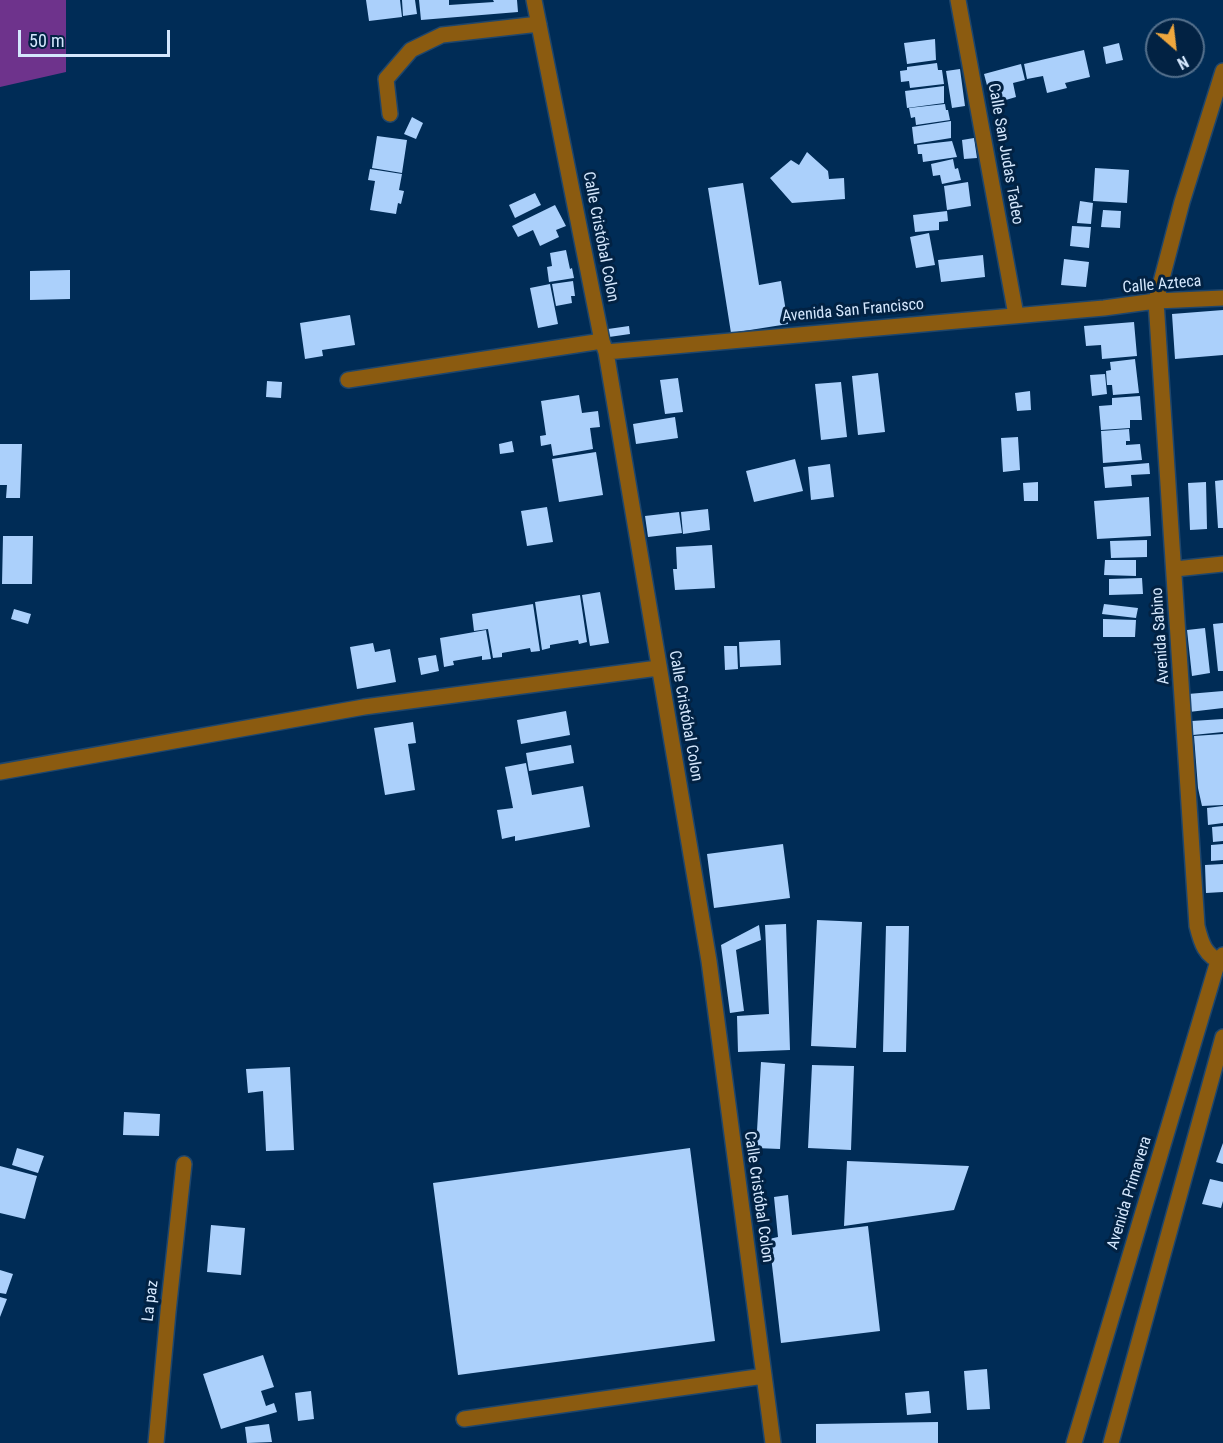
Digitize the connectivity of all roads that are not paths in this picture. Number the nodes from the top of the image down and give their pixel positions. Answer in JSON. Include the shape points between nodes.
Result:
{"nodes":[{"id":1,"x":534,"y":0,"type":"edge"},
{"id":2,"x":958,"y":0,"type":"edge"},
{"id":3,"x":539,"y":24,"type":"junction"},
{"id":4,"x":1223,"y":71,"type":"edge"},
{"id":5,"x":390,"y":114,"type":"dead end"},
{"id":6,"x":1223,"y":298,"type":"edge"},
{"id":7,"x":1156,"y":302,"type":"junction"},
{"id":8,"x":1104,"y":308,"type":"joint"},
{"id":9,"x":1016,"y":315,"type":"junction"},
{"id":10,"x":604,"y":346,"type":"junction"},
{"id":11,"x":348,"y":380,"type":"dead end"},
{"id":12,"x":1223,"y":564,"type":"edge"},
{"id":13,"x":1175,"y":569,"type":"junction"},
{"id":14,"x":658,"y":668,"type":"junction"},
{"id":15,"x":0,"y":772,"type":"edge"},
{"id":16,"x":1221,"y":959,"type":"edge"},
{"id":17,"x":1223,"y":1037,"type":"edge"},
{"id":18,"x":184,"y":1164,"type":"dead end"},
{"id":19,"x":764,"y":1376,"type":"junction"},
{"id":20,"x":464,"y":1419,"type":"dead end"},
{"id":21,"x":156,"y":1443,"type":"edge"},
{"id":22,"x":773,"y":1443,"type":"edge"},
{"id":23,"x":1074,"y":1443,"type":"edge"},
{"id":24,"x":1111,"y":1443,"type":"edge"}],
"edges":[{"from":1,"to":3,"type":"street","name":"Calle Cristóbal Colon"},
{"from":2,"to":9,"type":"street","name":"Calle San Judas Tadeo"},
{"from":3,"to":5,"type":"street","via":[[442,35],[411,50],[386,79]]},
{"from":3,"to":10,"type":"street","name":"Calle Cristóbal Colon"},
{"from":4,"to":7,"type":"street","name":"Avenida Sabino"},
{"from":6,"to":7,"type":"street","name":"Calle Azteca"},
{"from":7,"to":8,"type":"street","name":"Calle Azteca"},
{"from":7,"to":13,"type":"street","name":"Avenida Sabino"},
{"from":8,"to":9,"type":"street","name":"Avenida San Francisco"},
{"from":9,"to":10,"type":"street","name":"Avenida San Francisco"},
{"from":10,"to":11,"type":"street","name":"Avenida San Francisco"},
{"from":10,"to":14,"type":"street","name":"Calle Cristóbal Colon"},
{"from":12,"to":13,"type":"street"},
{"from":13,"to":16,"type":"street","name":"Avenida Sabino","via":[[1197,926],[1202,946],[1209,955]]},
{"from":14,"to":15,"type":"street","via":[[364,707]]},
{"from":14,"to":19,"type":"street","name":"Calle Cristóbal Colon","via":[[709,960]]},
{"from":16,"to":23,"type":"street","name":"Avenida Primavera"},
{"from":17,"to":24,"type":"street"},
{"from":18,"to":21,"type":"street","name":"La paz"},
{"from":19,"to":20,"type":"street"},
{"from":19,"to":22,"type":"street","name":"Calle Cristóbal Colon"}]}
